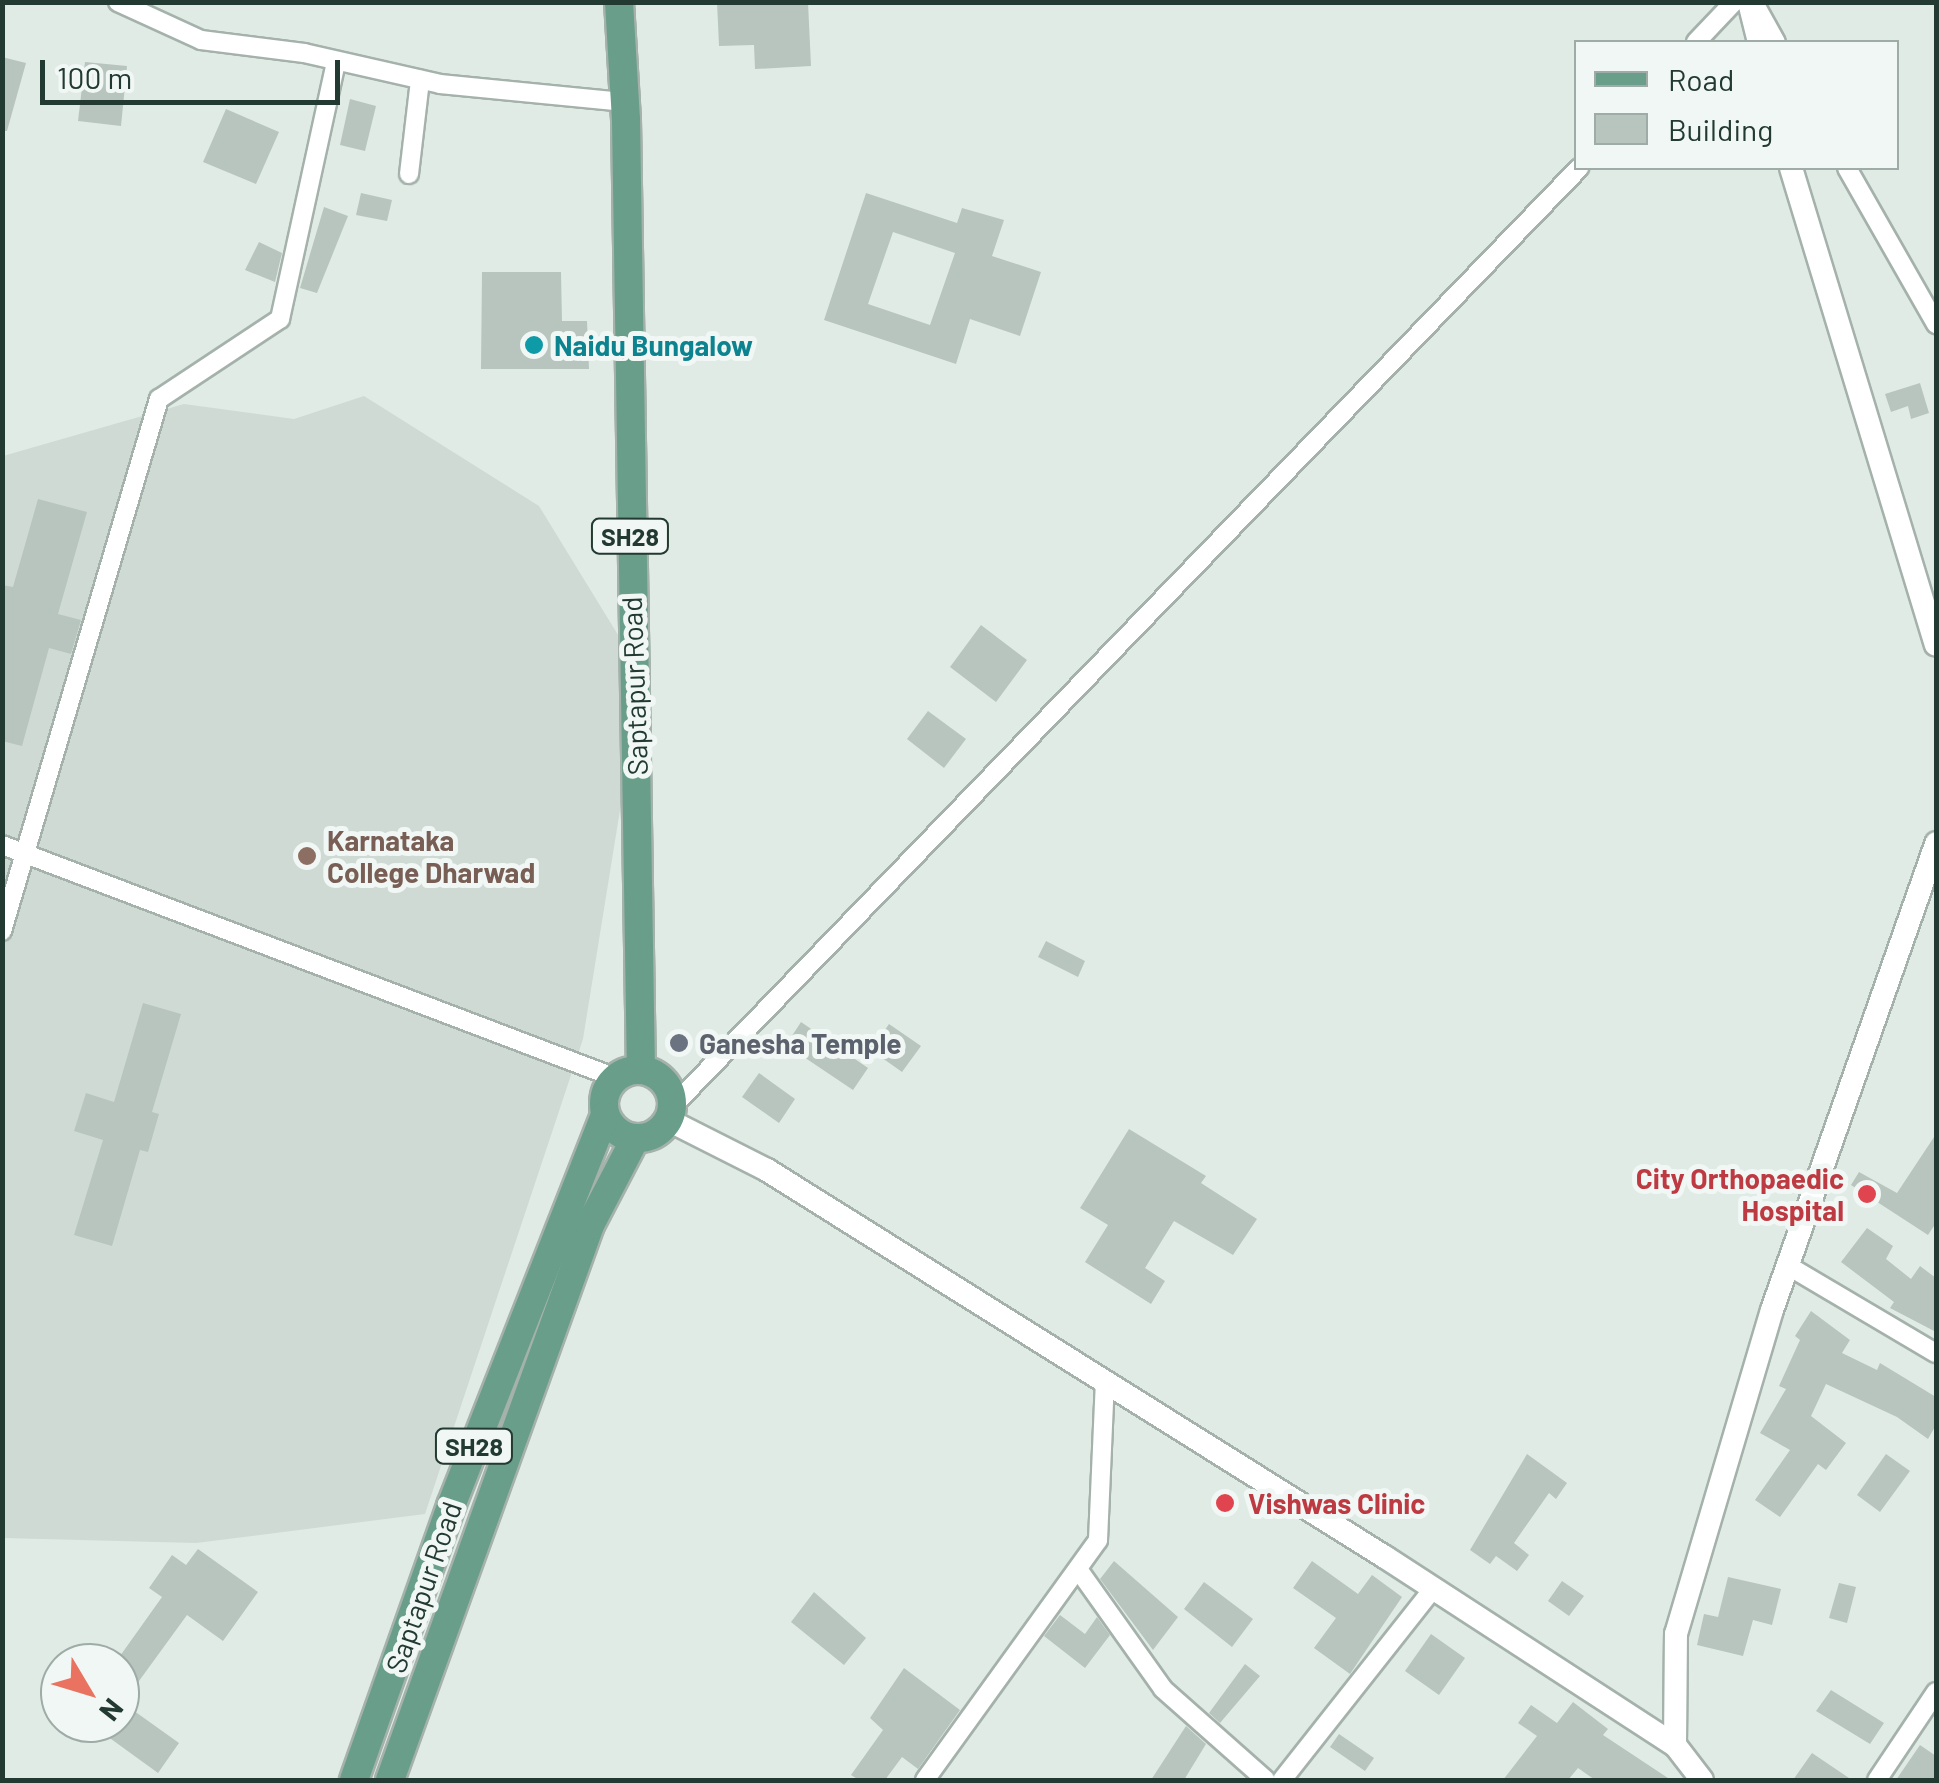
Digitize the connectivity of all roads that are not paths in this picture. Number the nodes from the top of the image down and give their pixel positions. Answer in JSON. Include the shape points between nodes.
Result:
{"nodes":[{"id":1,"x":118,"y":2,"type":"edge"},
{"id":2,"x":618,"y":2,"type":"edge"},
{"id":3,"x":1734,"y":2,"type":"edge"},
{"id":4,"x":1751,"y":2,"type":"edge"},
{"id":5,"x":1698,"y":40,"type":"edge"},
{"id":6,"x":1760,"y":40,"type":"edge"},
{"id":7,"x":1775,"y":40,"type":"edge"},
{"id":8,"x":336,"y":62,"type":"junction"},
{"id":9,"x":420,"y":80,"type":"junction"},
{"id":10,"x":625,"y":102,"type":"junction"},
{"id":11,"x":1577,"y":170,"type":"edge"},
{"id":12,"x":1792,"y":170,"type":"edge"},
{"id":13,"x":1848,"y":170,"type":"edge"},
{"id":14,"x":410,"y":174,"type":"dead end"},
{"id":15,"x":1936,"y":324,"type":"edge"},
{"id":16,"x":1936,"y":644,"type":"edge"},
{"id":17,"x":1936,"y":843,"type":"edge"},
{"id":18,"x":2,"y":846,"type":"edge"},
{"id":19,"x":27,"y":853,"type":"junction"},
{"id":20,"x":2,"y":931,"type":"edge"},
{"id":21,"x":628,"y":1074,"type":"junction"},
{"id":22,"x":670,"y":1114,"type":"junction"},
{"id":23,"x":605,"y":1115,"type":"junction"},
{"id":24,"x":635,"y":1139,"type":"junction"},
{"id":25,"x":1787,"y":1265,"type":"junction"},
{"id":26,"x":1936,"y":1352,"type":"edge"},
{"id":27,"x":1105,"y":1381,"type":"junction"},
{"id":28,"x":1080,"y":1572,"type":"junction"},
{"id":29,"x":1433,"y":1589,"type":"junction"},
{"id":30,"x":1936,"y":1692,"type":"edge"},
{"id":31,"x":1675,"y":1745,"type":"junction"},
{"id":32,"x":936,"y":1777,"type":"edge"},
{"id":33,"x":354,"y":1780,"type":"edge"},
{"id":34,"x":390,"y":1780,"type":"edge"},
{"id":35,"x":1266,"y":1780,"type":"edge"},
{"id":36,"x":1282,"y":1780,"type":"edge"},
{"id":37,"x":1702,"y":1780,"type":"edge"},
{"id":38,"x":1876,"y":1780,"type":"edge"}],
"edges":[{"from":1,"to":8,"type":"street","via":[[201,40]]},
{"from":2,"to":10,"type":"main road","name":"Saptapur Road","number":"SH28"},
{"from":3,"to":5,"type":"street"},
{"from":4,"to":6,"type":"street"},
{"from":4,"to":7,"type":"street"},
{"from":8,"to":9,"type":"street"},
{"from":8,"to":19,"type":"street","via":[[280,319],[158,399]]},
{"from":9,"to":10,"type":"street"},
{"from":9,"to":14,"type":"street"},
{"from":10,"to":21,"type":"main road","name":"Saptapur Road","number":"SH28"},
{"from":11,"to":22,"type":"street"},
{"from":12,"to":16,"type":"street"},
{"from":13,"to":15,"type":"street"},
{"from":17,"to":25,"type":"street"},
{"from":18,"to":19,"type":"street"},
{"from":19,"to":20,"type":"street"},
{"from":19,"to":21,"type":"street"},
{"from":21,"to":22,"type":"main road","via":[[664,1082]]},
{"from":21,"to":23,"type":"main road","via":[[607,1089]]},
{"from":22,"to":24,"type":"main road"},
{"from":22,"to":27,"type":"street"},
{"from":23,"to":24,"type":"main road"},
{"from":23,"to":33,"type":"main road","name":"Saptapur Road","number":"SH28","via":[[451,1506]]},
{"from":24,"to":34,"type":"main road","name":"Saptapur Road","number":"SH28","via":[[590,1225]]},
{"from":25,"to":26,"type":"street"},
{"from":25,"to":31,"type":"street","via":[[1676,1634]]},
{"from":27,"to":28,"type":"street","via":[[1098,1540]]},
{"from":27,"to":29,"type":"street"},
{"from":28,"to":32,"type":"street"},
{"from":28,"to":35,"type":"street","via":[[1163,1689]]},
{"from":29,"to":31,"type":"street"},
{"from":29,"to":36,"type":"street"},
{"from":30,"to":38,"type":"street"},
{"from":31,"to":37,"type":"street"}]}
